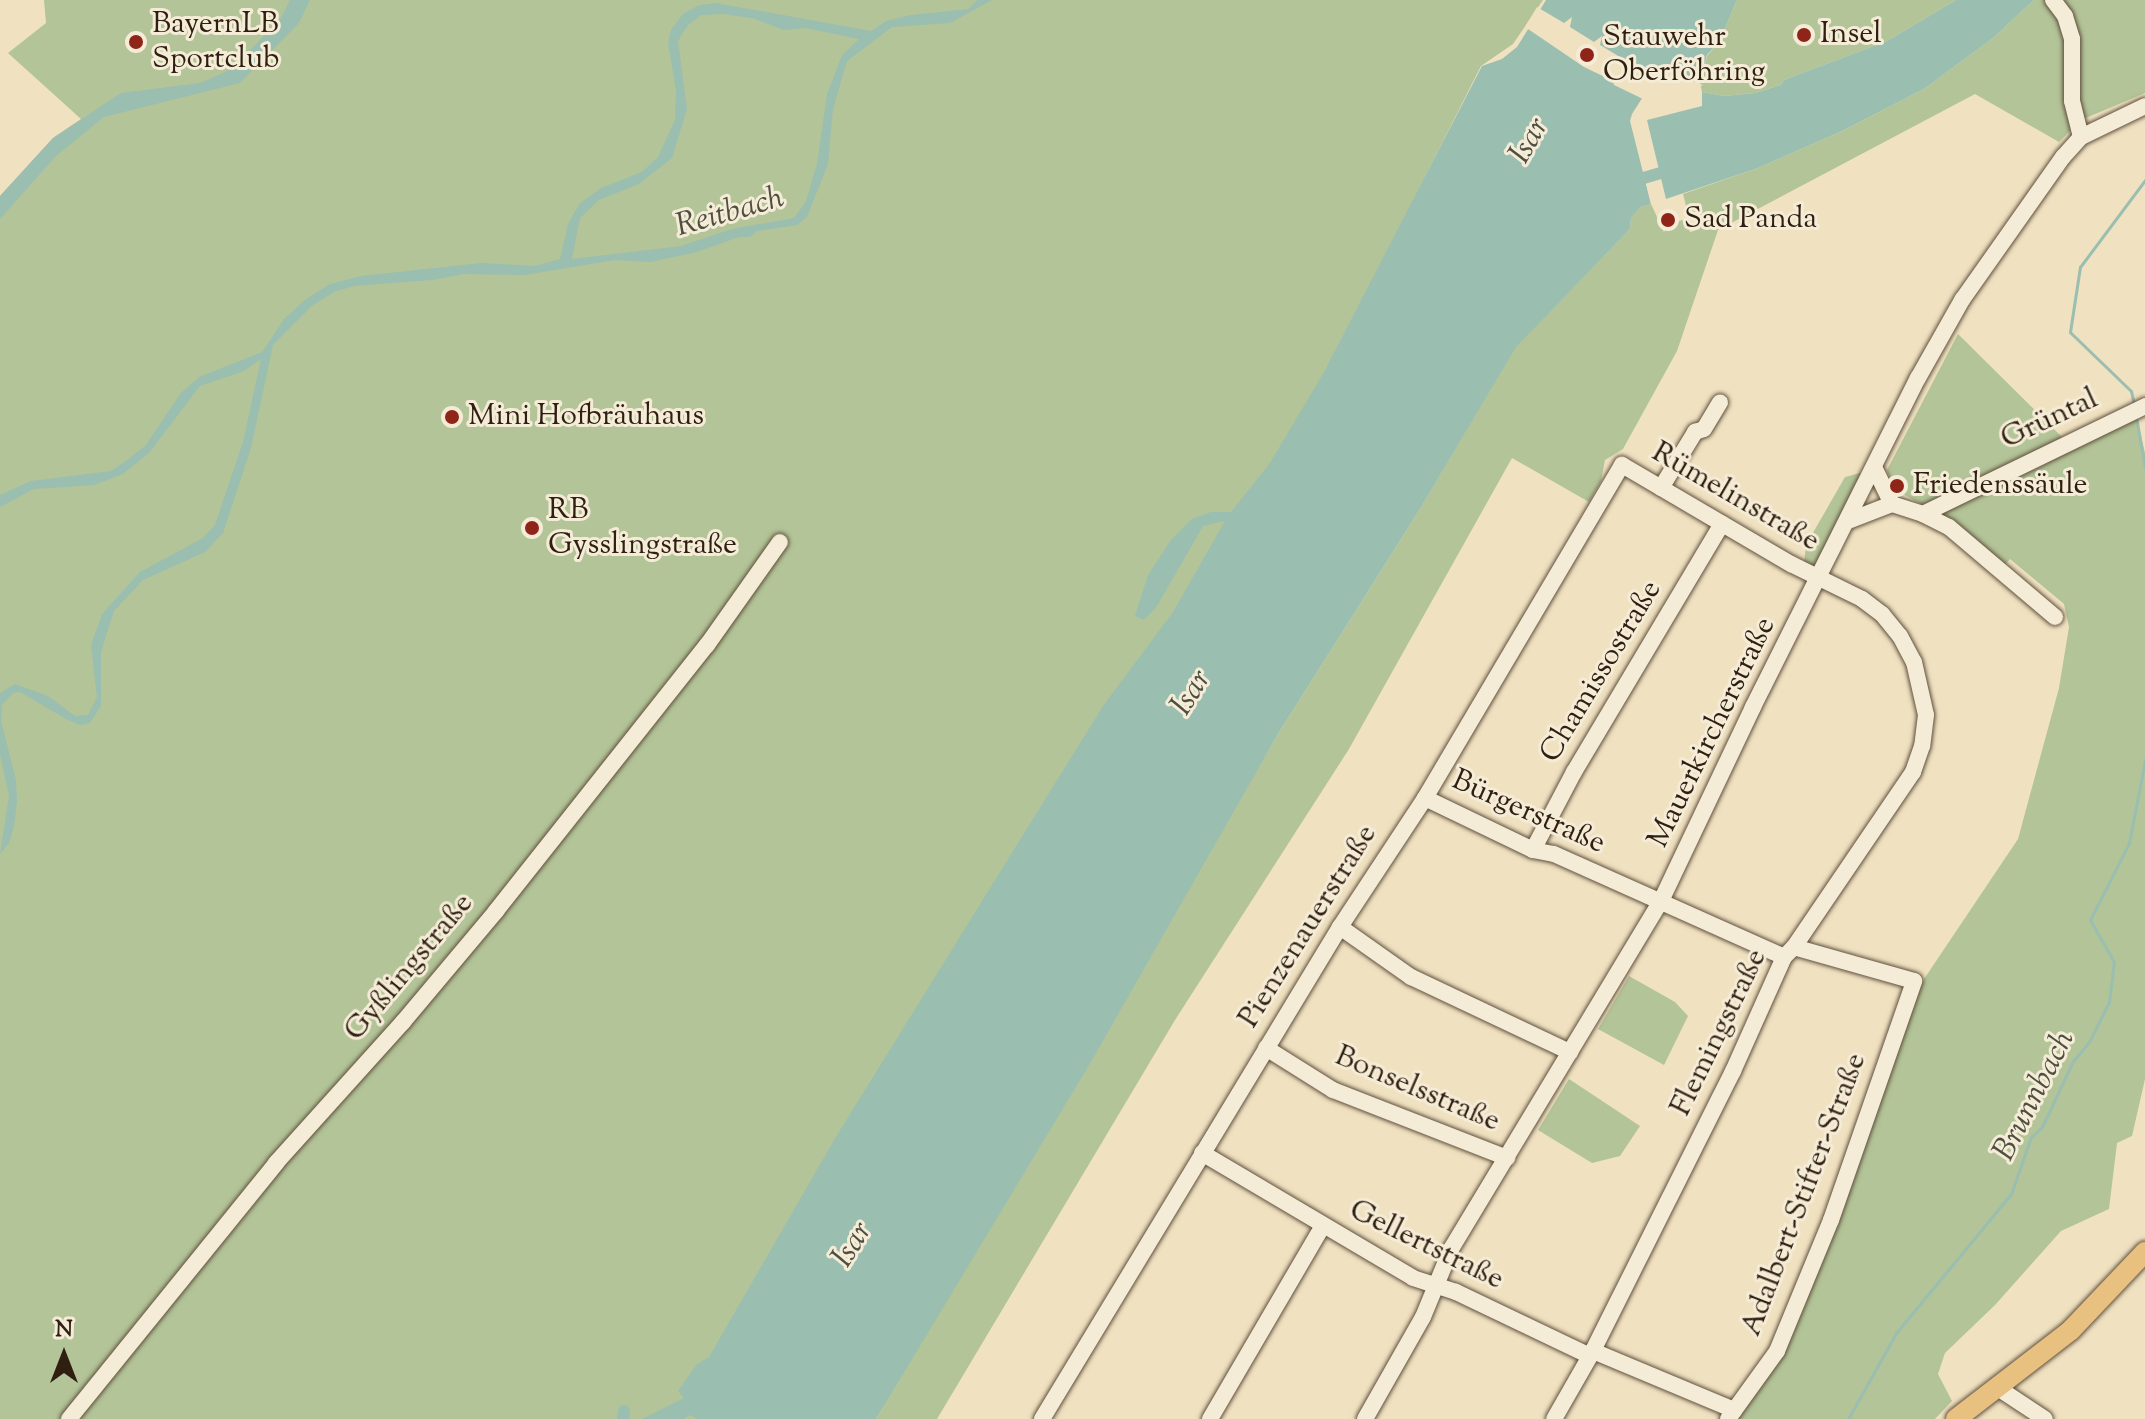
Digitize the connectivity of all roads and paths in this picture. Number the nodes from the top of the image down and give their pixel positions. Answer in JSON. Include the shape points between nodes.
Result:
{"nodes":[{"id":1,"x":2053,"y":0,"type":"edge"},
{"id":2,"x":2145,"y":106,"type":"edge"},
{"id":3,"x":2081,"y":137,"type":"junction"},
{"id":4,"x":1720,"y":402,"type":"dead end"},
{"id":5,"x":2138,"y":409,"type":"edge"},
{"id":6,"x":1622,"y":465,"type":"joint"},
{"id":7,"x":1874,"y":467,"type":"junction"},
{"id":8,"x":1661,"y":488,"type":"junction"},
{"id":9,"x":1892,"y":504,"type":"junction"},
{"id":10,"x":1923,"y":514,"type":"junction"},
{"id":11,"x":1848,"y":521,"type":"junction"},
{"id":12,"x":1722,"y":524,"type":"junction"},
{"id":13,"x":780,"y":542,"type":"dead end"},
{"id":14,"x":1820,"y":579,"type":"junction"},
{"id":15,"x":2055,"y":617,"type":"dead end"},
{"id":16,"x":1425,"y":798,"type":"junction"},
{"id":17,"x":1533,"y":850,"type":"junction"},
{"id":18,"x":1660,"y":903,"type":"junction"},
{"id":19,"x":1340,"y":927,"type":"junction"},
{"id":20,"x":1789,"y":952,"type":"junction"},
{"id":21,"x":1914,"y":981,"type":"joint"},
{"id":22,"x":1266,"y":1048,"type":"junction"},
{"id":23,"x":1570,"y":1052,"type":"junction"},
{"id":24,"x":1202,"y":1153,"type":"junction"},
{"id":25,"x":1507,"y":1158,"type":"junction"},
{"id":26,"x":1322,"y":1227,"type":"junction"},
{"id":27,"x":2145,"y":1252,"type":"edge"},
{"id":28,"x":1436,"y":1286,"type":"junction"},
{"id":29,"x":1591,"y":1354,"type":"junction"},
{"id":30,"x":1998,"y":1388,"type":"junction"},
{"id":31,"x":1731,"y":1415,"type":"edge"},
{"id":32,"x":69,"y":1419,"type":"edge"},
{"id":33,"x":1042,"y":1419,"type":"edge"},
{"id":34,"x":1210,"y":1419,"type":"edge"},
{"id":35,"x":1365,"y":1419,"type":"edge"},
{"id":36,"x":1554,"y":1419,"type":"edge"},
{"id":37,"x":1956,"y":1419,"type":"edge"},
{"id":38,"x":2045,"y":1419,"type":"edge"}],
"edges":[{"from":1,"to":3,"type":"street","via":[[2072,39],[2072,101]]},
{"from":2,"to":3,"type":"street","name":"Mauerkircherstraße"},
{"from":3,"to":7,"type":"street","name":"Mauerkircherstraße","via":[[1962,300]]},
{"from":4,"to":8,"type":"street"},
{"from":5,"to":10,"type":"street","name":"Grüntal"},
{"from":6,"to":8,"type":"street","name":"Rümelinstraße"},
{"from":6,"to":16,"type":"street","name":"Pienzenauerstraße"},
{"from":7,"to":9,"type":"street"},
{"from":7,"to":11,"type":"street","name":"Mauerkircherstraße"},
{"from":8,"to":12,"type":"street","name":"Rümelinstraße"},
{"from":9,"to":10,"type":"street"},
{"from":9,"to":11,"type":"street"},
{"from":10,"to":15,"type":"street","via":[[1949,527]]},
{"from":11,"to":14,"type":"street","name":"Mauerkircherstraße"},
{"from":12,"to":14,"type":"street","name":"Rümelinstraße"},
{"from":12,"to":17,"type":"street","name":"Chamissostraße"},
{"from":13,"to":32,"type":"street","name":"Gyßlingstraße","via":[[707,645],[496,911],[276,1163]]},
{"from":14,"to":18,"type":"street","name":"Mauerkircherstraße"},
{"from":14,"to":20,"type":"street","name":"Flemingstraße","via":[[1862,599],[1900,636],[1914,662],[1926,715],[1913,772]]},
{"from":16,"to":17,"type":"street","name":"Bürgerstraße"},
{"from":16,"to":19,"type":"street","name":"Pienzenauerstraße"},
{"from":17,"to":18,"type":"street","name":"Bürgerstraße","via":[[1554,854]]},
{"from":18,"to":20,"type":"street","name":"Bürgerstraße"},
{"from":18,"to":23,"type":"street","name":"Mauerkircherstraße"},
{"from":19,"to":22,"type":"street","name":"Pienzenauerstraße"},
{"from":19,"to":23,"type":"street","via":[[1411,977]]},
{"from":20,"to":21,"type":"street","name":"Bürgerstraße"},
{"from":20,"to":29,"type":"street","name":"Flemingstraße"},
{"from":21,"to":31,"type":"street","name":"Adalbert-Stifter-Straße","via":[[1831,1220],[1777,1351]]},
{"from":22,"to":24,"type":"street","name":"Pienzenauerstraße"},
{"from":22,"to":25,"type":"street","name":"Bonselsstraße","via":[[1333,1090]]},
{"from":23,"to":25,"type":"street","name":"Mauerkircherstraße"},
{"from":24,"to":26,"type":"street","name":"Gellertstraße"},
{"from":24,"to":33,"type":"street","name":"Pienzenauerstraße"},
{"from":25,"to":28,"type":"street","name":"Mauerkircherstraße","via":[[1451,1249]]},
{"from":26,"to":28,"type":"street","name":"Gellertstraße"},
{"from":26,"to":34,"type":"street"},
{"from":27,"to":30,"type":"main road","via":[[2071,1330]]},
{"from":28,"to":29,"type":"street","name":"Gellertstraße"},
{"from":28,"to":35,"type":"street","name":"Mauerkircherstraße"},
{"from":29,"to":31,"type":"street","name":"Gellertstraße"},
{"from":29,"to":36,"type":"street","name":"Flemingstraße"},
{"from":30,"to":37,"type":"main road"},
{"from":30,"to":38,"type":"street"}]}
